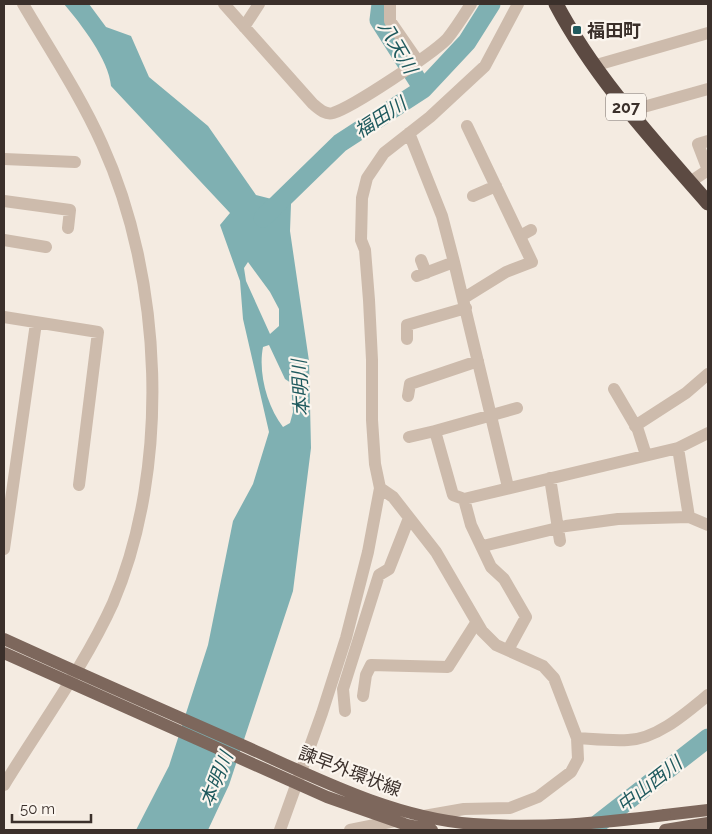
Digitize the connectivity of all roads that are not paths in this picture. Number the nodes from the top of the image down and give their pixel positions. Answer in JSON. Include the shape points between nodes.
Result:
{"nodes":[{"id":1,"x":22,"y":4,"type":"edge"},
{"id":2,"x":224,"y":4,"type":"edge"},
{"id":3,"x":259,"y":4,"type":"edge"},
{"id":4,"x":390,"y":4,"type":"edge"},
{"id":5,"x":471,"y":4,"type":"edge"},
{"id":6,"x":518,"y":4,"type":"edge"},
{"id":7,"x":556,"y":4,"type":"edge"},
{"id":8,"x":244,"y":27,"type":"junction"},
{"id":9,"x":708,"y":33,"type":"edge"},
{"id":10,"x":417,"y":60,"type":"junction"},
{"id":11,"x":593,"y":66,"type":"junction"},
{"id":12,"x":708,"y":89,"type":"edge"},
{"id":13,"x":629,"y":111,"type":"junction"},
{"id":14,"x":467,"y":126,"type":"dead end"},
{"id":15,"x":409,"y":132,"type":"junction"},
{"id":16,"x":708,"y":141,"type":"edge"},
{"id":17,"x":4,"y":159,"type":"edge"},
{"id":18,"x":74,"y":162,"type":"dead end"},
{"id":19,"x":690,"y":182,"type":"junction"},
{"id":20,"x":496,"y":186,"type":"junction"},
{"id":21,"x":473,"y":196,"type":"dead end"},
{"id":22,"x":4,"y":200,"type":"edge"},
{"id":23,"x":708,"y":203,"type":"edge"},
{"id":24,"x":68,"y":228,"type":"dead end"},
{"id":25,"x":531,"y":230,"type":"dead end"},
{"id":26,"x":520,"y":236,"type":"junction"},
{"id":27,"x":4,"y":240,"type":"edge"},
{"id":28,"x":46,"y":246,"type":"dead end"},
{"id":29,"x":421,"y":260,"type":"dead end"},
{"id":30,"x":454,"y":262,"type":"junction"},
{"id":31,"x":465,"y":303,"type":"junction"},
{"id":32,"x":4,"y":317,"type":"edge"},
{"id":33,"x":36,"y":324,"type":"junction"},
{"id":34,"x":407,"y":338,"type":"dead end"},
{"id":35,"x":478,"y":361,"type":"junction"},
{"id":36,"x":708,"y":374,"type":"edge"},
{"id":37,"x":614,"y":389,"type":"dead end"},
{"id":38,"x":408,"y":396,"type":"dead end"},
{"id":39,"x":517,"y":408,"type":"dead end"},
{"id":40,"x":490,"y":416,"type":"junction"},
{"id":41,"x":635,"y":426,"type":"junction"},
{"id":42,"x":435,"y":431,"type":"junction"},
{"id":43,"x":708,"y":433,"type":"edge"},
{"id":44,"x":409,"y":437,"type":"dead end"},
{"id":45,"x":678,"y":448,"type":"junction"},
{"id":46,"x":646,"y":455,"type":"junction"},
{"id":47,"x":550,"y":478,"type":"junction"},
{"id":48,"x":79,"y":485,"type":"dead end"},
{"id":49,"x":508,"y":487,"type":"junction"},
{"id":50,"x":380,"y":488,"type":"junction"},
{"id":51,"x":464,"y":499,"type":"junction"},
{"id":52,"x":689,"y":517,"type":"junction"},
{"id":53,"x":409,"y":518,"type":"junction"},
{"id":54,"x":708,"y":525,"type":"edge"},
{"id":55,"x":560,"y":528,"type":"junction"},
{"id":56,"x":560,"y":541,"type":"dead end"},
{"id":57,"x":483,"y":546,"type":"junction"},
{"id":58,"x":4,"y":550,"type":"edge"},
{"id":59,"x":476,"y":623,"type":"junction"},
{"id":60,"x":4,"y":639,"type":"edge"},
{"id":61,"x":508,"y":650,"type":"junction"},
{"id":62,"x":4,"y":653,"type":"edge"},
{"id":63,"x":4,"y":659,"type":"edge"},
{"id":64,"x":28,"y":663,"type":"dead end"},
{"id":65,"x":708,"y":695,"type":"edge"},
{"id":66,"x":577,"y":741,"type":"junction"},
{"id":67,"x":4,"y":785,"type":"edge"},
{"id":68,"x":482,"y":809,"type":"junction"},
{"id":69,"x":708,"y":810,"type":"edge"},
{"id":70,"x":708,"y":823,"type":"edge"},
{"id":71,"x":280,"y":830,"type":"edge"},
{"id":72,"x":350,"y":830,"type":"edge"},
{"id":73,"x":432,"y":830,"type":"edge"},
{"id":74,"x":481,"y":830,"type":"edge"},
{"id":75,"x":665,"y":830,"type":"edge"}],
"edges":[{"from":1,"to":67,"type":"street","via":[[102,144],[130,219],[148,316],[153,382],[146,487],[134,547],[90,649]]},
{"from":2,"to":8,"type":"street"},
{"from":3,"to":8,"type":"street"},
{"from":4,"to":10,"type":"street","via":[[390,21]]},
{"from":5,"to":10,"type":"street","via":[[446,39]]},
{"from":6,"to":15,"type":"street","via":[[485,66],[464,88]]},
{"from":7,"to":11,"type":"highway","number":"207"},
{"from":8,"to":10,"type":"street","via":[[322,112],[332,114]]},
{"from":9,"to":11,"type":"street"},
{"from":11,"to":13,"type":"highway","number":"207"},
{"from":12,"to":13,"type":"street"},
{"from":13,"to":19,"type":"highway","number":"207"},
{"from":14,"to":20,"type":"street"},
{"from":15,"to":30,"type":"street","via":[[442,216]]},
{"from":15,"to":50,"type":"street","via":[[384,152],[367,178],[362,198],[361,240],[365,250],[369,300],[372,420]]},
{"from":16,"to":19,"type":"street","via":[[698,144],[708,170]]},
{"from":17,"to":18,"type":"street"},
{"from":19,"to":23,"type":"highway","number":"207"},
{"from":20,"to":21,"type":"street"},
{"from":20,"to":26,"type":"street"},
{"from":22,"to":24,"type":"street","via":[[70,210]]},
{"from":25,"to":26,"type":"street"},
{"from":26,"to":31,"type":"street","via":[[532,262],[506,272]]},
{"from":27,"to":28,"type":"street"},
{"from":29,"to":30,"type":"street","via":[[422,274]]},
{"from":30,"to":31,"type":"street"},
{"from":31,"to":34,"type":"street","via":[[407,325]]},
{"from":31,"to":35,"type":"street"},
{"from":32,"to":33,"type":"street"},
{"from":33,"to":48,"type":"street","via":[[98,332]]},
{"from":33,"to":58,"type":"street"},
{"from":35,"to":38,"type":"street","via":[[410,384]]},
{"from":35,"to":40,"type":"street"},
{"from":36,"to":41,"type":"street","via":[[686,393]]},
{"from":37,"to":41,"type":"street"},
{"from":39,"to":40,"type":"street"},
{"from":40,"to":42,"type":"street"},
{"from":40,"to":49,"type":"street"},
{"from":41,"to":46,"type":"street"},
{"from":42,"to":44,"type":"street"},
{"from":42,"to":51,"type":"street","via":[[453,494]]},
{"from":43,"to":45,"type":"street"},
{"from":45,"to":46,"type":"street"},
{"from":45,"to":52,"type":"street"},
{"from":46,"to":47,"type":"street"},
{"from":47,"to":49,"type":"street"},
{"from":47,"to":55,"type":"street"},
{"from":49,"to":51,"type":"street"},
{"from":50,"to":53,"type":"street","via":[[393,497]]},
{"from":50,"to":71,"type":"street","via":[[346,638]]},
{"from":51,"to":57,"type":"street","via":[[471,525]]},
{"from":52,"to":54,"type":"street"},
{"from":52,"to":55,"type":"street","via":[[618,519]]},
{"from":53,"to":59,"type":"street","via":[[436,552]]},
{"from":53,"to":59,"type":"street","via":[[389,570],[379,575],[343,688],[345,705],[368,695],[366,675],[371,666],[448,667]]},
{"from":55,"to":56,"type":"street"},
{"from":55,"to":57,"type":"street"},
{"from":57,"to":61,"type":"street","via":[[491,567],[504,579],[526,617]]},
{"from":59,"to":61,"type":"street","via":[[496,645]]},
{"from":60,"to":69,"type":"main road","name":"諫早外環状線","bridge":true,"via":[[332,785],[410,813],[472,824],[534,826],[603,823]]},
{"from":61,"to":66,"type":"street","via":[[543,666],[554,678]]},
{"from":62,"to":73,"type":"main road","name":"諫早外環状線","bridge":true,"via":[[327,797],[407,825]]},
{"from":63,"to":64,"type":"street"},
{"from":65,"to":66,"type":"street","via":[[665,727],[648,735],[629,740]]},
{"from":66,"to":68,"type":"street","via":[[578,759],[571,772],[538,798],[510,808]]},
{"from":68,"to":72,"type":"street","via":[[464,809]]},
{"from":68,"to":74,"type":"street"},
{"from":70,"to":75,"type":"main road"}]}
